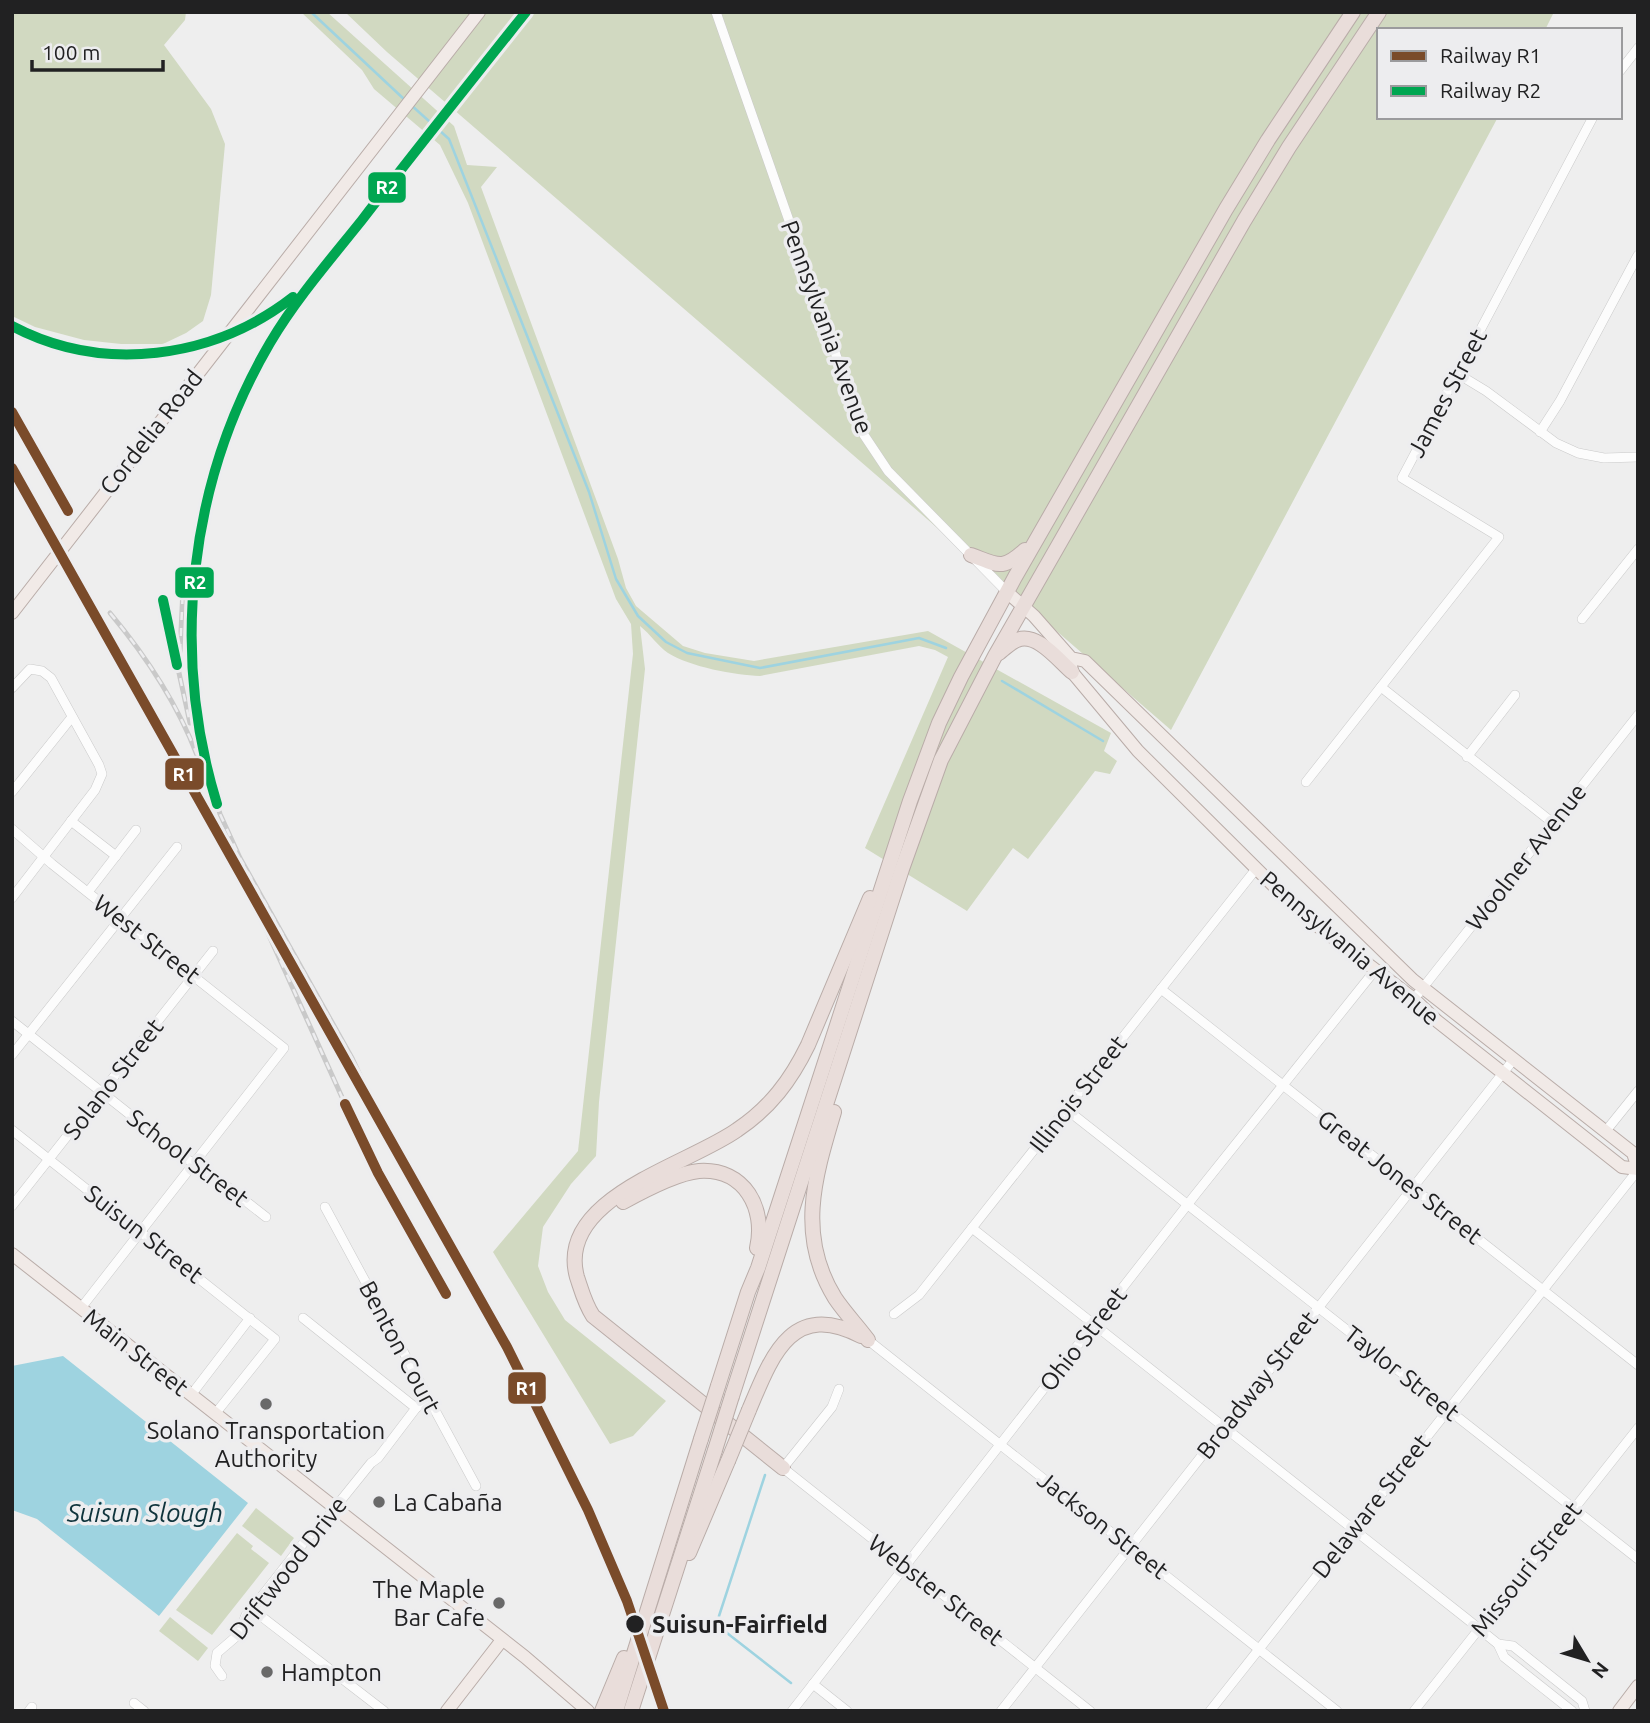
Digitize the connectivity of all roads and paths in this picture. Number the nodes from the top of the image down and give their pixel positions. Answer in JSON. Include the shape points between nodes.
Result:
{"nodes":[{"id":1,"x":479,"y":12,"type":"edge"},
{"id":2,"x":716,"y":12,"type":"edge"},
{"id":3,"x":1353,"y":12,"type":"edge"},
{"id":4,"x":1379,"y":12,"type":"edge"},
{"id":5,"x":1638,"y":48,"type":"edge"},
{"id":6,"x":1622,"y":68,"type":"edge"},
{"id":7,"x":1592,"y":119,"type":"edge"},
{"id":8,"x":1638,"y":255,"type":"edge"},
{"id":9,"x":1458,"y":374,"type":"junction"},
{"id":10,"x":1540,"y":432,"type":"junction"},
{"id":11,"x":1638,"y":457,"type":"edge"},
{"id":12,"x":1037,"y":540,"type":"junction"},
{"id":13,"x":1638,"y":549,"type":"edge"},
{"id":14,"x":971,"y":555,"type":"junction"},
{"id":15,"x":1007,"y":592,"type":"junction"},
{"id":16,"x":1023,"y":606,"type":"junction"},
{"id":17,"x":12,"y":612,"type":"edge"},
{"id":18,"x":1582,"y":619,"type":"dead end"},
{"id":19,"x":995,"y":656,"type":"junction"},
{"id":20,"x":1071,"y":665,"type":"junction"},
{"id":21,"x":1381,"y":687,"type":"junction"},
{"id":22,"x":12,"y":688,"type":"edge"},
{"id":23,"x":1515,"y":695,"type":"dead end"},
{"id":24,"x":1638,"y":715,"type":"edge"},
{"id":25,"x":72,"y":717,"type":"junction"},
{"id":26,"x":1467,"y":757,"type":"junction"},
{"id":27,"x":1306,"y":782,"type":"dead end"},
{"id":28,"x":12,"y":792,"type":"edge"},
{"id":29,"x":71,"y":821,"type":"junction"},
{"id":30,"x":1553,"y":823,"type":"junction"},
{"id":31,"x":136,"y":830,"type":"dead end"},
{"id":32,"x":13,"y":831,"type":"edge"},
{"id":33,"x":177,"y":847,"type":"dead end"},
{"id":34,"x":45,"y":855,"type":"junction"},
{"id":35,"x":116,"y":856,"type":"junction"},
{"id":36,"x":890,"y":863,"type":"junction"},
{"id":37,"x":1256,"y":869,"type":"junction"},
{"id":38,"x":88,"y":892,"type":"junction"},
{"id":39,"x":12,"y":898,"type":"edge"},
{"id":40,"x":120,"y":917,"type":"junction"},
{"id":41,"x":213,"y":951,"type":"dead end"},
{"id":42,"x":1376,"y":969,"type":"junction"},
{"id":43,"x":193,"y":976,"type":"junction"},
{"id":44,"x":867,"y":978,"type":"junction"},
{"id":45,"x":1423,"y":988,"type":"junction"},
{"id":46,"x":1161,"y":989,"type":"junction"},
{"id":47,"x":1414,"y":999,"type":"junction"},
{"id":48,"x":12,"y":1021,"type":"edge"},
{"id":49,"x":28,"y":1034,"type":"junction"},
{"id":50,"x":12,"y":1055,"type":"edge"},
{"id":51,"x":1514,"y":1059,"type":"junction"},
{"id":52,"x":1503,"y":1073,"type":"junction"},
{"id":53,"x":1283,"y":1085,"type":"junction"},
{"id":54,"x":1638,"y":1091,"type":"edge"},
{"id":55,"x":102,"y":1092,"type":"junction"},
{"id":56,"x":1066,"y":1109,"type":"junction"},
{"id":57,"x":12,"y":1130,"type":"edge"},
{"id":58,"x":1605,"y":1132,"type":"junction"},
{"id":59,"x":50,"y":1160,"type":"junction"},
{"id":60,"x":194,"y":1163,"type":"junction"},
{"id":61,"x":1638,"y":1169,"type":"edge"},
{"id":62,"x":1413,"y":1187,"type":"junction"},
{"id":63,"x":1188,"y":1204,"type":"junction"},
{"id":64,"x":12,"y":1206,"type":"edge"},
{"id":65,"x":325,"y":1208,"type":"dead end"},
{"id":66,"x":266,"y":1217,"type":"dead end"},
{"id":67,"x":972,"y":1228,"type":"junction"},
{"id":68,"x":141,"y":1232,"type":"junction"},
{"id":69,"x":12,"y":1254,"type":"edge"},
{"id":70,"x":577,"y":1277,"type":"junction"},
{"id":71,"x":1542,"y":1290,"type":"junction"},
{"id":72,"x":748,"y":1292,"type":"junction"},
{"id":73,"x":1319,"y":1307,"type":"junction"},
{"id":74,"x":81,"y":1308,"type":"junction"},
{"id":75,"x":894,"y":1314,"type":"dead end"},
{"id":76,"x":250,"y":1318,"type":"junction"},
{"id":77,"x":303,"y":1318,"type":"dead end"},
{"id":78,"x":1094,"y":1324,"type":"junction"},
{"id":79,"x":868,"y":1340,"type":"junction"},
{"id":80,"x":1638,"y":1366,"type":"edge"},
{"id":81,"x":839,"y":1389,"type":"dead end"},
{"id":82,"x":191,"y":1395,"type":"junction"},
{"id":83,"x":429,"y":1400,"type":"junction"},
{"id":84,"x":416,"y":1408,"type":"junction"},
{"id":85,"x":1448,"y":1409,"type":"junction"},
{"id":86,"x":215,"y":1414,"type":"junction"},
{"id":87,"x":1224,"y":1427,"type":"junction"},
{"id":88,"x":1638,"y":1428,"type":"edge"},
{"id":89,"x":1001,"y":1444,"type":"junction"},
{"id":90,"x":783,"y":1468,"type":"junction"},
{"id":91,"x":476,"y":1486,"type":"dead end"},
{"id":92,"x":335,"y":1508,"type":"junction"},
{"id":93,"x":1574,"y":1509,"type":"junction"},
{"id":94,"x":1353,"y":1530,"type":"junction"},
{"id":95,"x":1130,"y":1546,"type":"junction"},
{"id":96,"x":1638,"y":1559,"type":"edge"},
{"id":97,"x":906,"y":1566,"type":"junction"},
{"id":98,"x":673,"y":1585,"type":"junction"},
{"id":99,"x":253,"y":1610,"type":"junction"},
{"id":100,"x":649,"y":1627,"type":"junction"},
{"id":101,"x":1479,"y":1629,"type":"junction"},
{"id":102,"x":502,"y":1640,"type":"junction"},
{"id":103,"x":1498,"y":1644,"type":"junction"},
{"id":104,"x":1259,"y":1648,"type":"junction"},
{"id":105,"x":1035,"y":1667,"type":"junction"},
{"id":106,"x":222,"y":1676,"type":"dead end"},
{"id":107,"x":813,"y":1684,"type":"junction"},
{"id":108,"x":1638,"y":1686,"type":"edge"},
{"id":109,"x":134,"y":1703,"type":"dead end"},
{"id":110,"x":144,"y":1711,"type":"edge"},
{"id":111,"x":384,"y":1711,"type":"edge"},
{"id":112,"x":447,"y":1711,"type":"edge"},
{"id":113,"x":588,"y":1711,"type":"edge"},
{"id":114,"x":602,"y":1711,"type":"edge"},
{"id":115,"x":616,"y":1711,"type":"edge"},
{"id":116,"x":631,"y":1711,"type":"edge"},
{"id":117,"x":792,"y":1711,"type":"edge"},
{"id":118,"x":847,"y":1711,"type":"edge"},
{"id":119,"x":1001,"y":1711,"type":"edge"},
{"id":120,"x":1090,"y":1711,"type":"edge"},
{"id":121,"x":1210,"y":1711,"type":"edge"},
{"id":122,"x":1337,"y":1711,"type":"edge"},
{"id":123,"x":1414,"y":1711,"type":"edge"},
{"id":124,"x":1572,"y":1711,"type":"edge"},
{"id":125,"x":1586,"y":1711,"type":"edge"},
{"id":126,"x":1619,"y":1711,"type":"edge"}],
"edges":[{"from":1,"to":17,"type":"main road","name":"Cordelia Road"},
{"from":2,"to":14,"type":"street","name":"Pennsylvania Avenue","via":[[864,435],[888,471]]},
{"from":3,"to":12,"type":"highway","via":[[1226,209]]},
{"from":4,"to":16,"type":"highway","via":[[1244,221]]},
{"from":5,"to":6,"type":"street"},
{"from":7,"to":9,"type":"street","name":"James Street"},
{"from":8,"to":10,"type":"street"},
{"from":9,"to":10,"type":"street"},
{"from":9,"to":21,"type":"street","name":"James Street","via":[[1402,478],[1499,537]]},
{"from":10,"to":11,"type":"street","via":[[1578,453]]},
{"from":12,"to":14,"type":"highway","via":[[1010,563]]},
{"from":12,"to":15,"type":"highway"},
{"from":13,"to":18,"type":"street"},
{"from":14,"to":15,"type":"street","name":"Pennsylvania Avenue"},
{"from":15,"to":16,"type":"main road","name":"Pennsylvania Avenue"},
{"from":15,"to":36,"type":"highway","via":[[939,723]]},
{"from":16,"to":19,"type":"highway"},
{"from":16,"to":20,"type":"main road","name":"Pennsylvania Avenue"},
{"from":19,"to":20,"type":"highway","via":[[1018,639],[1028,639]]},
{"from":19,"to":44,"type":"highway","via":[[941,760]]},
{"from":20,"to":37,"type":"main road","name":"Pennsylvania Avenue","via":[[1138,751]]},
{"from":20,"to":45,"type":"main road","name":"Pennsylvania Avenue","via":[[1085,661]]},
{"from":21,"to":26,"type":"street"},
{"from":21,"to":27,"type":"street","name":"James Street"},
{"from":22,"to":25,"type":"street","via":[[30,669],[42,671],[51,678]]},
{"from":23,"to":26,"type":"street"},
{"from":24,"to":30,"type":"street","name":"Woolner Avenue"},
{"from":25,"to":28,"type":"street"},
{"from":25,"to":29,"type":"street","via":[[102,774]]},
{"from":26,"to":30,"type":"street"},
{"from":29,"to":34,"type":"street"},
{"from":29,"to":35,"type":"street"},
{"from":30,"to":45,"type":"street","name":"Woolner Avenue"},
{"from":31,"to":35,"type":"street"},
{"from":32,"to":34,"type":"street","name":"West Street"},
{"from":33,"to":40,"type":"street"},
{"from":34,"to":38,"type":"street","name":"West Street"},
{"from":34,"to":39,"type":"street"},
{"from":35,"to":38,"type":"street"},
{"from":36,"to":70,"type":"highway","via":[[872,893],[808,1045],[786,1084],[734,1133],[622,1192],[595,1212],[579,1237]]},
{"from":36,"to":72,"type":"highway"},
{"from":37,"to":42,"type":"main road","name":"Pennsylvania Avenue","via":[[1311,921]]},
{"from":37,"to":46,"type":"street","name":"Illinois Street"},
{"from":38,"to":40,"type":"street","name":"West Street"},
{"from":40,"to":43,"type":"street","name":"West Street"},
{"from":40,"to":49,"type":"street"},
{"from":41,"to":43,"type":"street","name":"Solano Street"},
{"from":42,"to":47,"type":"main road","name":"Pennsylvania Avenue"},
{"from":42,"to":53,"type":"street","name":"Ohio Street"},
{"from":43,"to":55,"type":"street","name":"Solano Street"},
{"from":43,"to":60,"type":"street","name":"West Street","via":[[284,1048]]},
{"from":44,"to":79,"type":"highway","via":[[863,1014],[811,1201],[813,1240],[824,1275],[845,1313]]},
{"from":44,"to":98,"type":"highway","bridge":true},
{"from":45,"to":47,"type":"street","name":"Woolner Avenue"},
{"from":45,"to":51,"type":"main road","name":"Pennsylvania Avenue"},
{"from":46,"to":53,"type":"street","name":"Great Jones Street"},
{"from":46,"to":56,"type":"street","name":"Illinois Street"},
{"from":47,"to":52,"type":"main road","name":"Pennsylvania Avenue"},
{"from":48,"to":49,"type":"street","name":"School Street"},
{"from":49,"to":50,"type":"street"},
{"from":49,"to":55,"type":"street","name":"School Street"},
{"from":51,"to":52,"type":"street","name":"Broadway Street"},
{"from":51,"to":58,"type":"main road","name":"Pennsylvania Avenue"},
{"from":52,"to":61,"type":"main road","name":"Pennsylvania Avenue","via":[[1622,1167]]},
{"from":52,"to":62,"type":"street","name":"Broadway Street"},
{"from":53,"to":62,"type":"street","name":"Great Jones Street"},
{"from":53,"to":63,"type":"street","name":"Ohio Street"},
{"from":54,"to":58,"type":"street"},
{"from":55,"to":59,"type":"street","name":"Solano Street"},
{"from":55,"to":60,"type":"street","name":"School Street"},
{"from":56,"to":63,"type":"street","name":"Taylor Street"},
{"from":56,"to":67,"type":"street","name":"Illinois Street"},
{"from":57,"to":59,"type":"street","name":"Suisun Street"},
{"from":58,"to":61,"type":"main road","name":"Pennsylvania Avenue","via":[[1633,1153]]},
{"from":59,"to":64,"type":"street","name":"Solano Street"},
{"from":59,"to":68,"type":"street","name":"Suisun Street"},
{"from":60,"to":66,"type":"street","name":"School Street"},
{"from":60,"to":68,"type":"street"},
{"from":61,"to":71,"type":"street","name":"Delaware Street"},
{"from":62,"to":71,"type":"street","name":"Great Jones Street"},
{"from":62,"to":73,"type":"street","name":"Broadway Street"},
{"from":63,"to":73,"type":"street","name":"Taylor Street"},
{"from":63,"to":78,"type":"street","name":"Ohio Street"},
{"from":65,"to":83,"type":"street","name":"Benton Court"},
{"from":67,"to":75,"type":"street","name":"Illinois Street","via":[[919,1295]]},
{"from":67,"to":78,"type":"street"},
{"from":68,"to":74,"type":"street"},
{"from":68,"to":76,"type":"street","name":"Suisun Street"},
{"from":69,"to":74,"type":"main road","name":"Main Street"},
{"from":70,"to":72,"type":"highway","via":[[586,1240],[610,1210],[681,1175],[716,1172],[744,1188],[760,1218]]},
{"from":70,"to":90,"type":"highway","via":[[587,1307],[606,1328]]},
{"from":71,"to":80,"type":"street","name":"Great Jones Street"},
{"from":71,"to":85,"type":"street","name":"Delaware Street"},
{"from":72,"to":100,"type":"highway","bridge":true,"via":[[660,1567]]},
{"from":73,"to":85,"type":"street","name":"Taylor Street"},
{"from":73,"to":87,"type":"street","name":"Broadway Street"},
{"from":74,"to":82,"type":"main road","name":"Main Street"},
{"from":76,"to":82,"type":"street"},
{"from":76,"to":86,"type":"street","name":"Suisun Street","via":[[275,1339]]},
{"from":77,"to":84,"type":"street"},
{"from":78,"to":87,"type":"street"},
{"from":78,"to":89,"type":"street","name":"Ohio Street"},
{"from":79,"to":89,"type":"street","name":"Jackson Street"},
{"from":79,"to":98,"type":"highway","bridge":true,"via":[[838,1326],[817,1325],[797,1331],[775,1351]]},
{"from":81,"to":90,"type":"street","via":[[832,1407]]},
{"from":82,"to":86,"type":"main road","name":"Main Street"},
{"from":83,"to":84,"type":"street","name":"Driftwood Drive"},
{"from":83,"to":91,"type":"street","name":"Benton Court"},
{"from":84,"to":92,"type":"street","name":"Driftwood Drive"},
{"from":85,"to":93,"type":"street","name":"Taylor Street"},
{"from":85,"to":94,"type":"street","name":"Delaware Street"},
{"from":86,"to":92,"type":"main road","name":"Main Street"},
{"from":87,"to":94,"type":"street"},
{"from":87,"to":95,"type":"street","name":"Broadway Street"},
{"from":88,"to":93,"type":"street","name":"Missouri Street"},
{"from":89,"to":95,"type":"street","name":"Jackson Street"},
{"from":89,"to":97,"type":"street","name":"Ohio Street"},
{"from":90,"to":97,"type":"street","name":"Webster Street"},
{"from":92,"to":99,"type":"street","name":"Driftwood Drive"},
{"from":92,"to":102,"type":"main road","name":"Main Street"},
{"from":93,"to":96,"type":"street","name":"Taylor Street"},
{"from":93,"to":101,"type":"street","name":"Missouri Street"},
{"from":94,"to":101,"type":"street"},
{"from":94,"to":104,"type":"street","name":"Delaware Street"},
{"from":95,"to":104,"type":"street","name":"Jackson Street"},
{"from":95,"to":105,"type":"street","name":"Broadway Street"},
{"from":97,"to":105,"type":"street","name":"Webster Street"},
{"from":97,"to":107,"type":"street","name":"Ohio Street"},
{"from":98,"to":100,"type":"highway"},
{"from":99,"to":106,"type":"street","name":"Driftwood Drive","via":[[237,1635],[217,1653],[215,1666]]},
{"from":99,"to":111,"type":"street"},
{"from":100,"to":114,"type":"highway","via":[[627,1651]]},
{"from":100,"to":115,"type":"highway"},
{"from":100,"to":116,"type":"highway"},
{"from":101,"to":103,"type":"street"},
{"from":101,"to":123,"type":"street","name":"Missouri Street"},
{"from":102,"to":112,"type":"main road"},
{"from":102,"to":113,"type":"main road","name":"Main Street"},
{"from":103,"to":124,"type":"street","via":[[1504,1657]]},
{"from":103,"to":125,"type":"street","via":[[1513,1646],[1582,1701]]},
{"from":104,"to":121,"type":"street","name":"Delaware Street"},
{"from":104,"to":122,"type":"street","name":"Jackson Street"},
{"from":105,"to":119,"type":"street","name":"Broadway Street"},
{"from":105,"to":120,"type":"street","name":"Webster Street"},
{"from":107,"to":117,"type":"street","name":"Ohio Street"},
{"from":107,"to":118,"type":"street"},
{"from":108,"to":126,"type":"main road"},
{"from":109,"to":110,"type":"street"}]}
